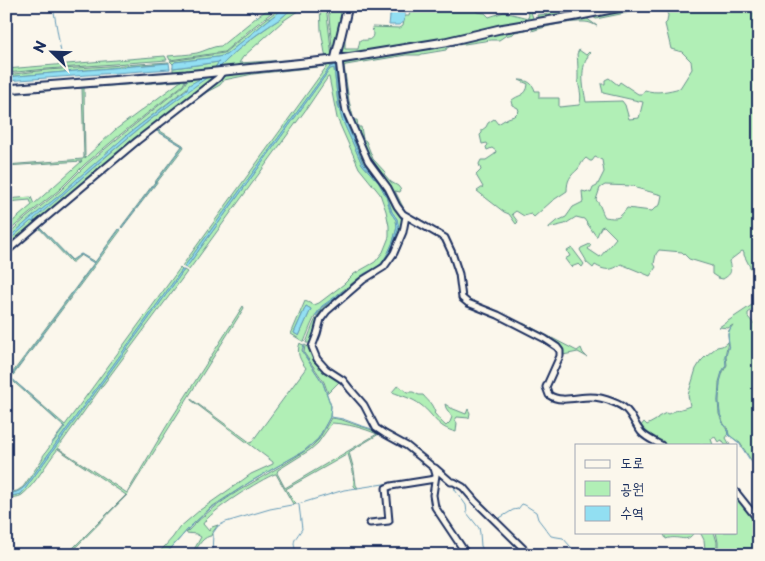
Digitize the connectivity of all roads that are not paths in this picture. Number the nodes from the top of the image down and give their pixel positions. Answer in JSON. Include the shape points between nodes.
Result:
{"nodes":[{"id":1,"x":348,"y":6,"type":"edge"},
{"id":2,"x":626,"y":6,"type":"edge"},
{"id":3,"x":334,"y":60,"type":"junction"},
{"id":4,"x":220,"y":72,"type":"junction"},
{"id":5,"x":6,"y":89,"type":"edge"},
{"id":6,"x":406,"y":216,"type":"junction"},
{"id":7,"x":6,"y":252,"type":"edge"},
{"id":8,"x":659,"y":444,"type":"edge"},
{"id":9,"x":434,"y":468,"type":"junction"},
{"id":10,"x":435,"y":479,"type":"junction"},
{"id":11,"x":738,"y":495,"type":"edge"},
{"id":12,"x":759,"y":521,"type":"edge"},
{"id":13,"x":370,"y":523,"type":"dead end"},
{"id":14,"x":467,"y":555,"type":"edge"},
{"id":15,"x":530,"y":555,"type":"edge"}],
"edges":[{"from":1,"to":3,"type":"main road"},
{"from":2,"to":3,"type":"main road","via":[[446,42]]},
{"from":3,"to":4,"type":"main road"},
{"from":3,"to":6,"type":"street","via":[[346,111],[359,143],[368,162]]},
{"from":4,"to":5,"type":"main road"},
{"from":4,"to":7,"type":"street","via":[[218,78],[137,141]]},
{"from":6,"to":8,"type":"street","via":[[445,238],[458,274],[462,298],[557,347],[560,356],[546,387],[548,395],[558,399],[602,398],[620,405],[647,438]]},
{"from":6,"to":9,"type":"street","via":[[394,253],[384,267],[356,285],[327,311],[312,347],[317,359],[343,380],[364,405],[376,428],[407,446]]},
{"from":9,"to":10,"type":"street"},
{"from":9,"to":15,"type":"street","via":[[448,481],[463,487]]},
{"from":10,"to":13,"type":"street","via":[[386,488],[389,521]]},
{"from":10,"to":14,"type":"street","via":[[435,507]]},
{"from":11,"to":12,"type":"street"}]}
